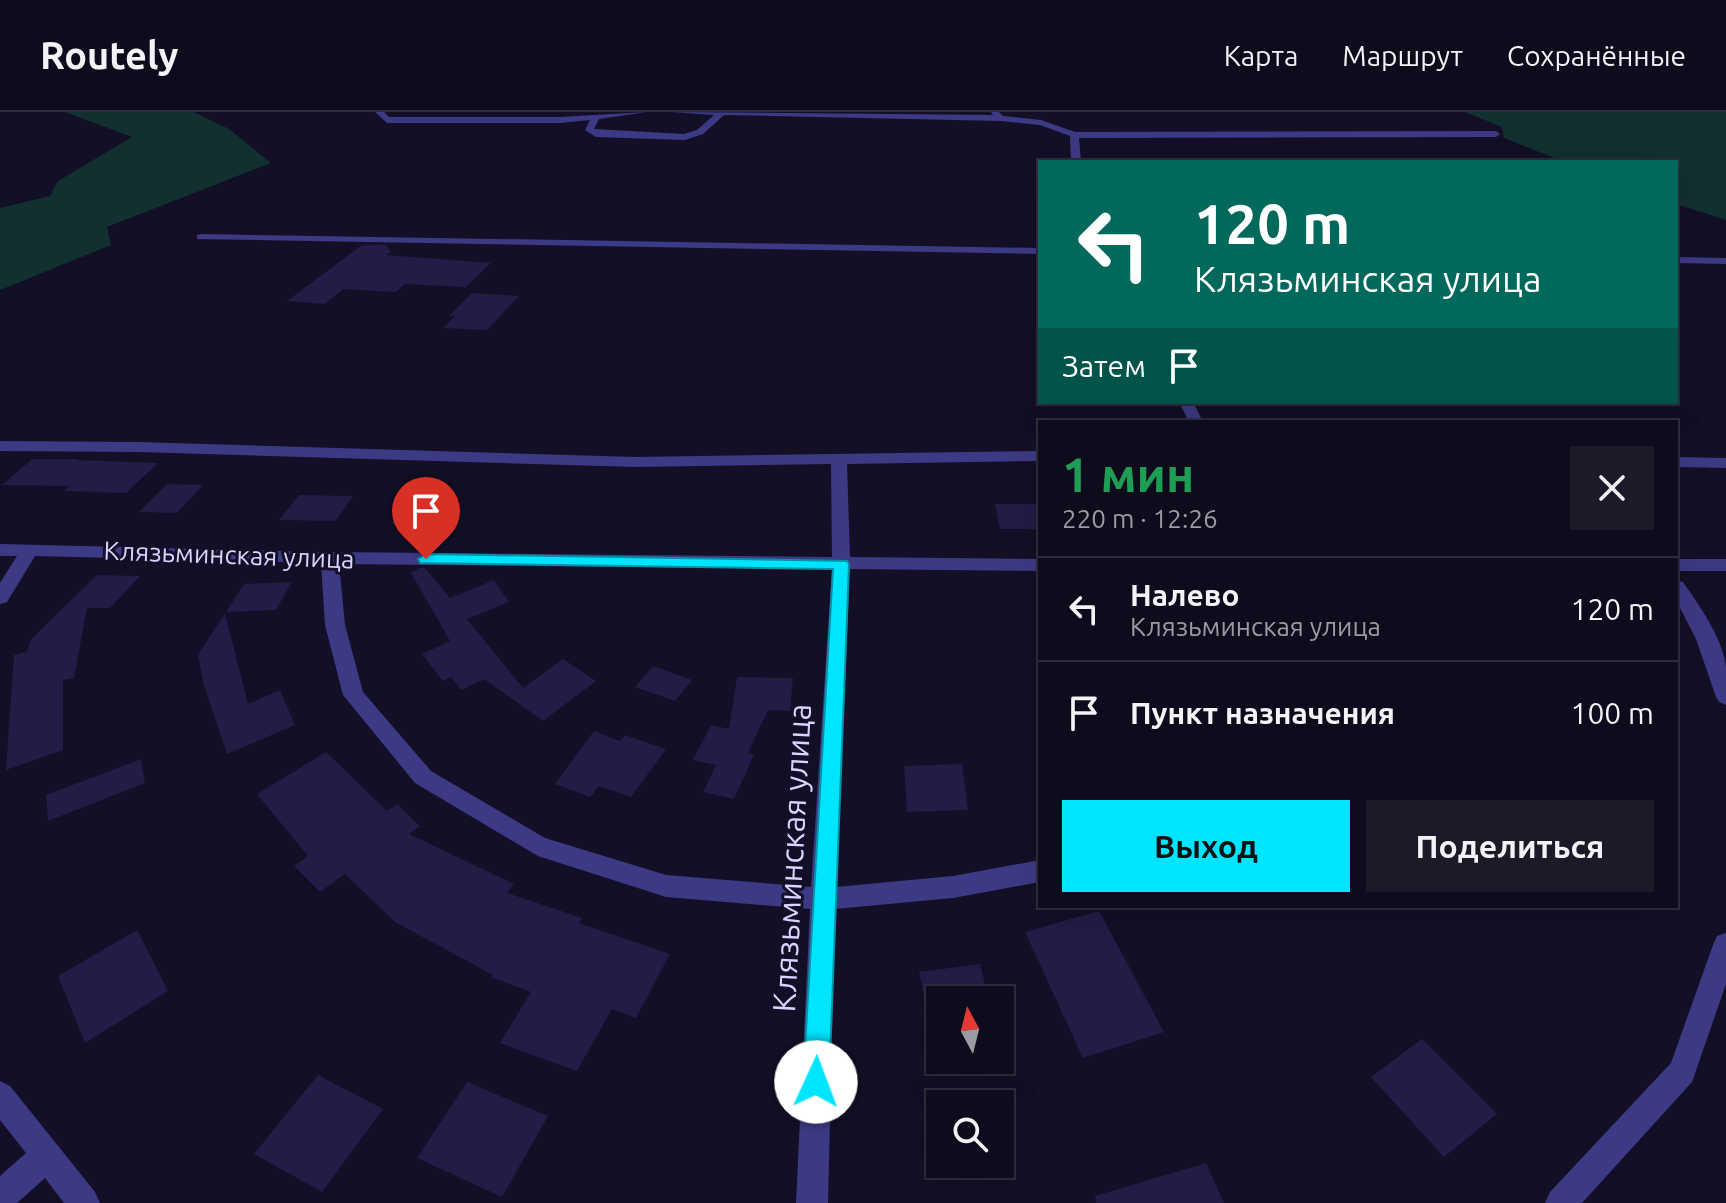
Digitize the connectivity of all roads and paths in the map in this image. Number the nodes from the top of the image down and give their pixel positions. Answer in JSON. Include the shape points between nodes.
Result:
{"nodes":[{"id":1,"x":379,"y":112,"type":"edge"},
{"id":2,"x":643,"y":112,"type":"edge"},
{"id":3,"x":675,"y":112,"type":"edge"},
{"id":4,"x":722,"y":113,"type":"edge"},
{"id":5,"x":823,"y":114,"type":"edge"},
{"id":6,"x":997,"y":115,"type":"edge"},
{"id":7,"x":596,"y":117,"type":"junction"},
{"id":8,"x":1496,"y":134,"type":"dead end"},
{"id":9,"x":1074,"y":135,"type":"junction"},
{"id":10,"x":1076,"y":160,"type":"edge"},
{"id":11,"x":201,"y":237,"type":"dead end"},
{"id":12,"x":1038,"y":251,"type":"edge"},
{"id":13,"x":1678,"y":260,"type":"edge"},
{"id":14,"x":1726,"y":261,"type":"edge"},
{"id":15,"x":0,"y":446,"type":"edge"},
{"id":16,"x":1038,"y":456,"type":"edge"},
{"id":17,"x":839,"y":460,"type":"junction"},
{"id":18,"x":1678,"y":462,"type":"edge"},
{"id":19,"x":1726,"y":463,"type":"edge"},
{"id":20,"x":0,"y":550,"type":"edge"},
{"id":21,"x":30,"y":550,"type":"junction"},
{"id":22,"x":330,"y":558,"type":"junction"},
{"id":23,"x":841,"y":564,"type":"junction"},
{"id":24,"x":1038,"y":565,"type":"edge"},
{"id":25,"x":1678,"y":565,"type":"edge"},
{"id":26,"x":1726,"y":565,"type":"edge"},
{"id":27,"x":1678,"y":589,"type":"edge"},
{"id":28,"x":0,"y":598,"type":"edge"},
{"id":29,"x":1726,"y":697,"type":"edge"},
{"id":30,"x":1038,"y":871,"type":"edge"},
{"id":31,"x":823,"y":899,"type":"junction"},
{"id":32,"x":1726,"y":945,"type":"edge"},
{"id":33,"x":0,"y":1096,"type":"edge"},
{"id":34,"x":47,"y":1155,"type":"junction"},
{"id":35,"x":0,"y":1197,"type":"edge"},
{"id":36,"x":84,"y":1203,"type":"edge"},
{"id":37,"x":812,"y":1203,"type":"edge"},
{"id":38,"x":1561,"y":1203,"type":"edge"}],
"edges":[{"from":1,"to":7,"type":"street","via":[[387,120]]},
{"from":2,"to":7,"type":"street"},
{"from":3,"to":4,"type":"street"},
{"from":4,"to":5,"type":"street"},
{"from":4,"to":7,"type":"street","via":[[685,137],[596,134],[589,130]]},
{"from":5,"to":6,"type":"street"},
{"from":6,"to":9,"type":"street"},
{"from":8,"to":9,"type":"street"},
{"from":9,"to":10,"type":"street"},
{"from":11,"to":12,"type":"street"},
{"from":13,"to":14,"type":"street"},
{"from":15,"to":17,"type":"street","via":[[635,462]]},
{"from":16,"to":17,"type":"street"},
{"from":17,"to":23,"type":"street"},
{"from":18,"to":19,"type":"street"},
{"from":20,"to":21,"type":"street","name":"Клязьминская улица"},
{"from":21,"to":22,"type":"street","name":"Клязьминская улица"},
{"from":21,"to":28,"type":"street"},
{"from":22,"to":23,"type":"street","name":"Клязьминская улица"},
{"from":22,"to":31,"type":"street","via":[[335,625],[353,695],[423,777],[538,846],[666,886]]},
{"from":23,"to":24,"type":"street","name":"Клязьминская улица"},
{"from":23,"to":31,"type":"street","name":"Клязьминская улица"},
{"from":25,"to":26,"type":"street"},
{"from":27,"to":29,"type":"street","via":[[1718,667]]},
{"from":30,"to":31,"type":"street","via":[[953,887]]},
{"from":31,"to":37,"type":"street","name":"Клязьминская улица"},
{"from":32,"to":38,"type":"street","via":[[1682,1072]]},
{"from":33,"to":34,"type":"street"},
{"from":34,"to":35,"type":"street"},
{"from":34,"to":36,"type":"street"}]}
